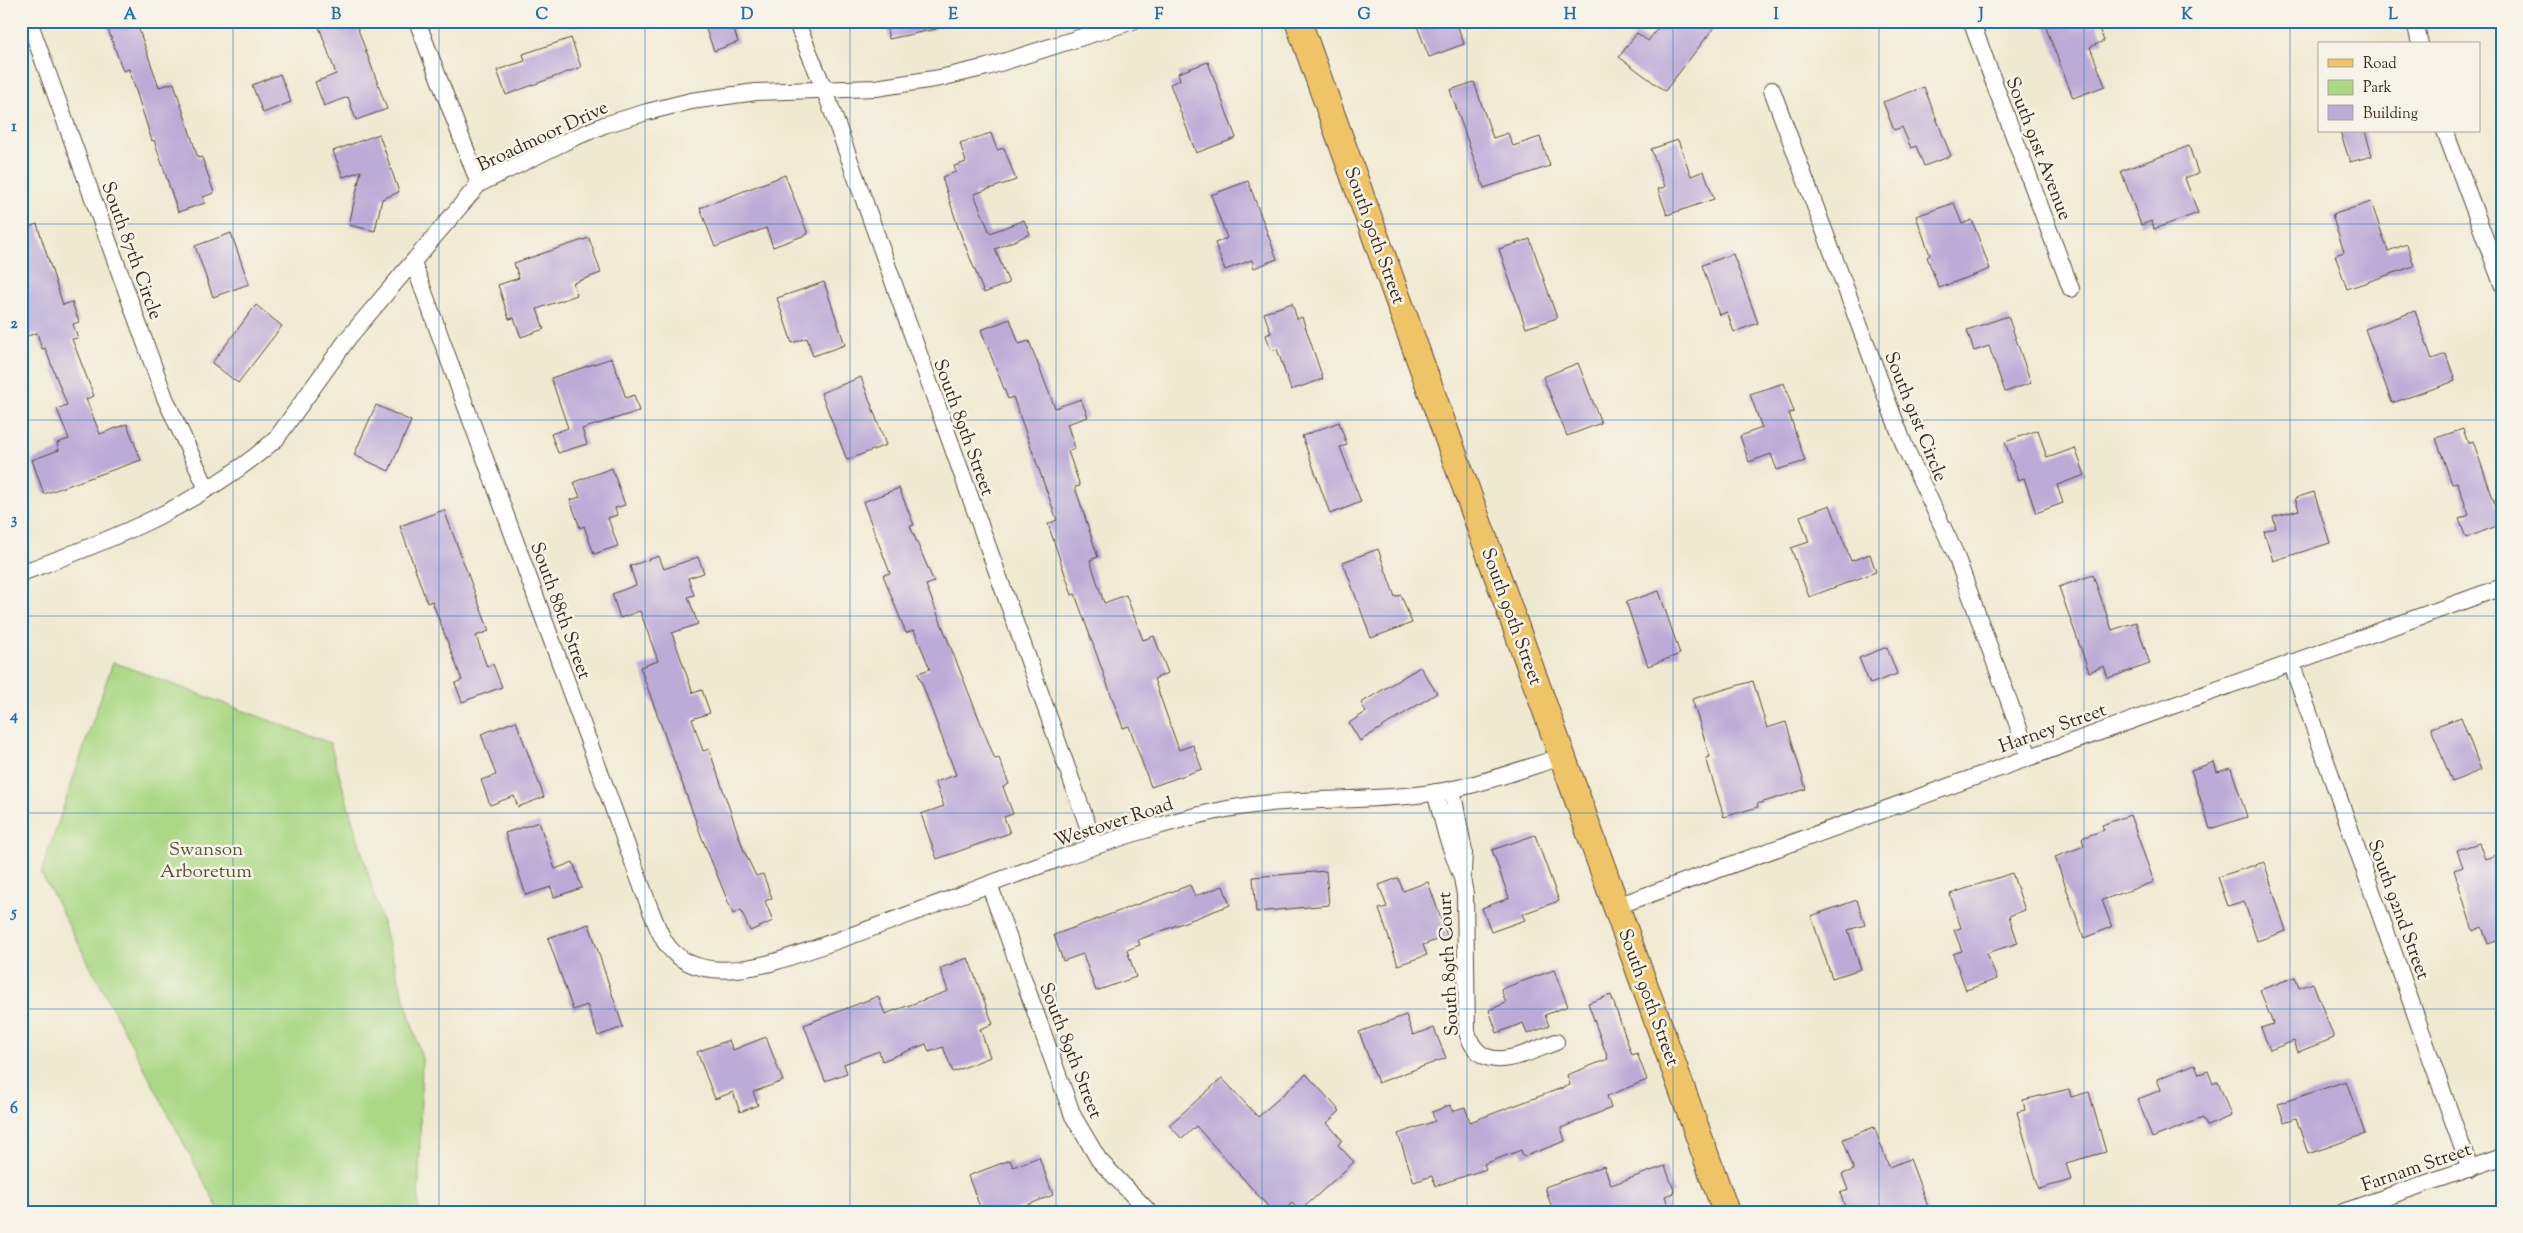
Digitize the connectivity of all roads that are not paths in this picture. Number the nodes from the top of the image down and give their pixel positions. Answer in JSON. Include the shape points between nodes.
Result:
{"nodes":[{"id":1,"x":29,"y":21,"type":"edge"},
{"id":2,"x":417,"y":21,"type":"edge"},
{"id":3,"x":796,"y":21,"type":"edge"},
{"id":4,"x":1133,"y":21,"type":"edge"},
{"id":5,"x":1298,"y":21,"type":"edge"},
{"id":6,"x":1971,"y":21,"type":"edge"},
{"id":7,"x":2416,"y":21,"type":"edge"},
{"id":8,"x":2420,"y":42,"type":"edge"},
{"id":9,"x":1772,"y":90,"type":"dead end"},
{"id":10,"x":825,"y":91,"type":"junction"},
{"id":11,"x":2445,"y":132,"type":"edge"},
{"id":12,"x":479,"y":184,"type":"junction"},
{"id":13,"x":414,"y":262,"type":"junction"},
{"id":14,"x":2502,"y":284,"type":"edge"},
{"id":15,"x":2071,"y":289,"type":"dead end"},
{"id":16,"x":208,"y":489,"type":"junction"},
{"id":17,"x":21,"y":573,"type":"edge"},
{"id":18,"x":2502,"y":587,"type":"edge"},
{"id":19,"x":2291,"y":662,"type":"junction"},
{"id":20,"x":1564,"y":756,"type":"junction"},
{"id":21,"x":2029,"y":756,"type":"junction"},
{"id":22,"x":1452,"y":788,"type":"junction"},
{"id":23,"x":1435,"y":792,"type":"junction"},
{"id":24,"x":1095,"y":846,"type":"junction"},
{"id":25,"x":1462,"y":878,"type":"junction"},
{"id":26,"x":989,"y":884,"type":"junction"},
{"id":27,"x":1617,"y":906,"type":"junction"},
{"id":28,"x":688,"y":962,"type":"joint"},
{"id":29,"x":1556,"y":1042,"type":"dead end"},
{"id":30,"x":2502,"y":1157,"type":"edge"},
{"id":31,"x":2470,"y":1169,"type":"junction"},
{"id":32,"x":1146,"y":1211,"type":"edge"},
{"id":33,"x":1726,"y":1212,"type":"edge"},
{"id":34,"x":2343,"y":1212,"type":"edge"}],
"edges":[{"from":1,"to":16,"type":"street","name":"South 87th Circle","via":[[165,398]]},
{"from":2,"to":12,"type":"street"},
{"from":3,"to":10,"type":"street","name":"South 89th Street"},
{"from":4,"to":10,"type":"street","name":"Broadmoor Drive","via":[[987,67],[940,78],[876,88]]},
{"from":5,"to":20,"type":"main road","name":"South 90th Street"},
{"from":6,"to":15,"type":"street","name":"South 91st Avenue"},
{"from":7,"to":8,"type":"street"},
{"from":9,"to":21,"type":"street","name":"South 91st Circle","via":[[1895,422],[1958,562]]},
{"from":10,"to":12,"type":"street","name":"Broadmoor Drive","via":[[756,92],[647,112],[569,140]]},
{"from":10,"to":24,"type":"street","name":"South 89th Street"},
{"from":11,"to":14,"type":"street"},
{"from":12,"to":13,"type":"street","name":"Broadmoor Drive"},
{"from":13,"to":16,"type":"street","name":"Broadmoor Drive","via":[[349,337],[276,439]]},
{"from":13,"to":28,"type":"street","name":"South 88th Street","via":[[649,906],[664,940]]},
{"from":16,"to":17,"type":"street","name":"Broadmoor Drive","via":[[162,517]]},
{"from":18,"to":19,"type":"street","name":"Harney Street"},
{"from":19,"to":21,"type":"street","name":"Harney Street"},
{"from":19,"to":31,"type":"street","name":"South 92nd Street"},
{"from":20,"to":22,"type":"street","name":"Westover Road"},
{"from":20,"to":27,"type":"main road","name":"South 90th Street"},
{"from":21,"to":27,"type":"street","name":"Harney Street"},
{"from":22,"to":23,"type":"street","name":"Westover Road"},
{"from":22,"to":25,"type":"street","name":"South 89th Court","via":[[1464,850]]},
{"from":23,"to":24,"type":"street","name":"Westover Road","via":[[1228,809]]},
{"from":23,"to":25,"type":"street","name":"South 89th Court"},
{"from":24,"to":26,"type":"street","name":"Westover Road"},
{"from":25,"to":29,"type":"street","name":"South 89th Court","via":[[1467,1032],[1474,1049],[1489,1059],[1500,1060]]},
{"from":26,"to":28,"type":"street","name":"Westover Road","via":[[774,962],[727,971]]},
{"from":26,"to":32,"type":"street","name":"South 89th Street","via":[[1073,1116],[1099,1160]]},
{"from":27,"to":33,"type":"main road","name":"South 90th Street"},
{"from":30,"to":31,"type":"street","name":"Farnam Street"},
{"from":31,"to":34,"type":"street","name":"Farnam Street"}]}
